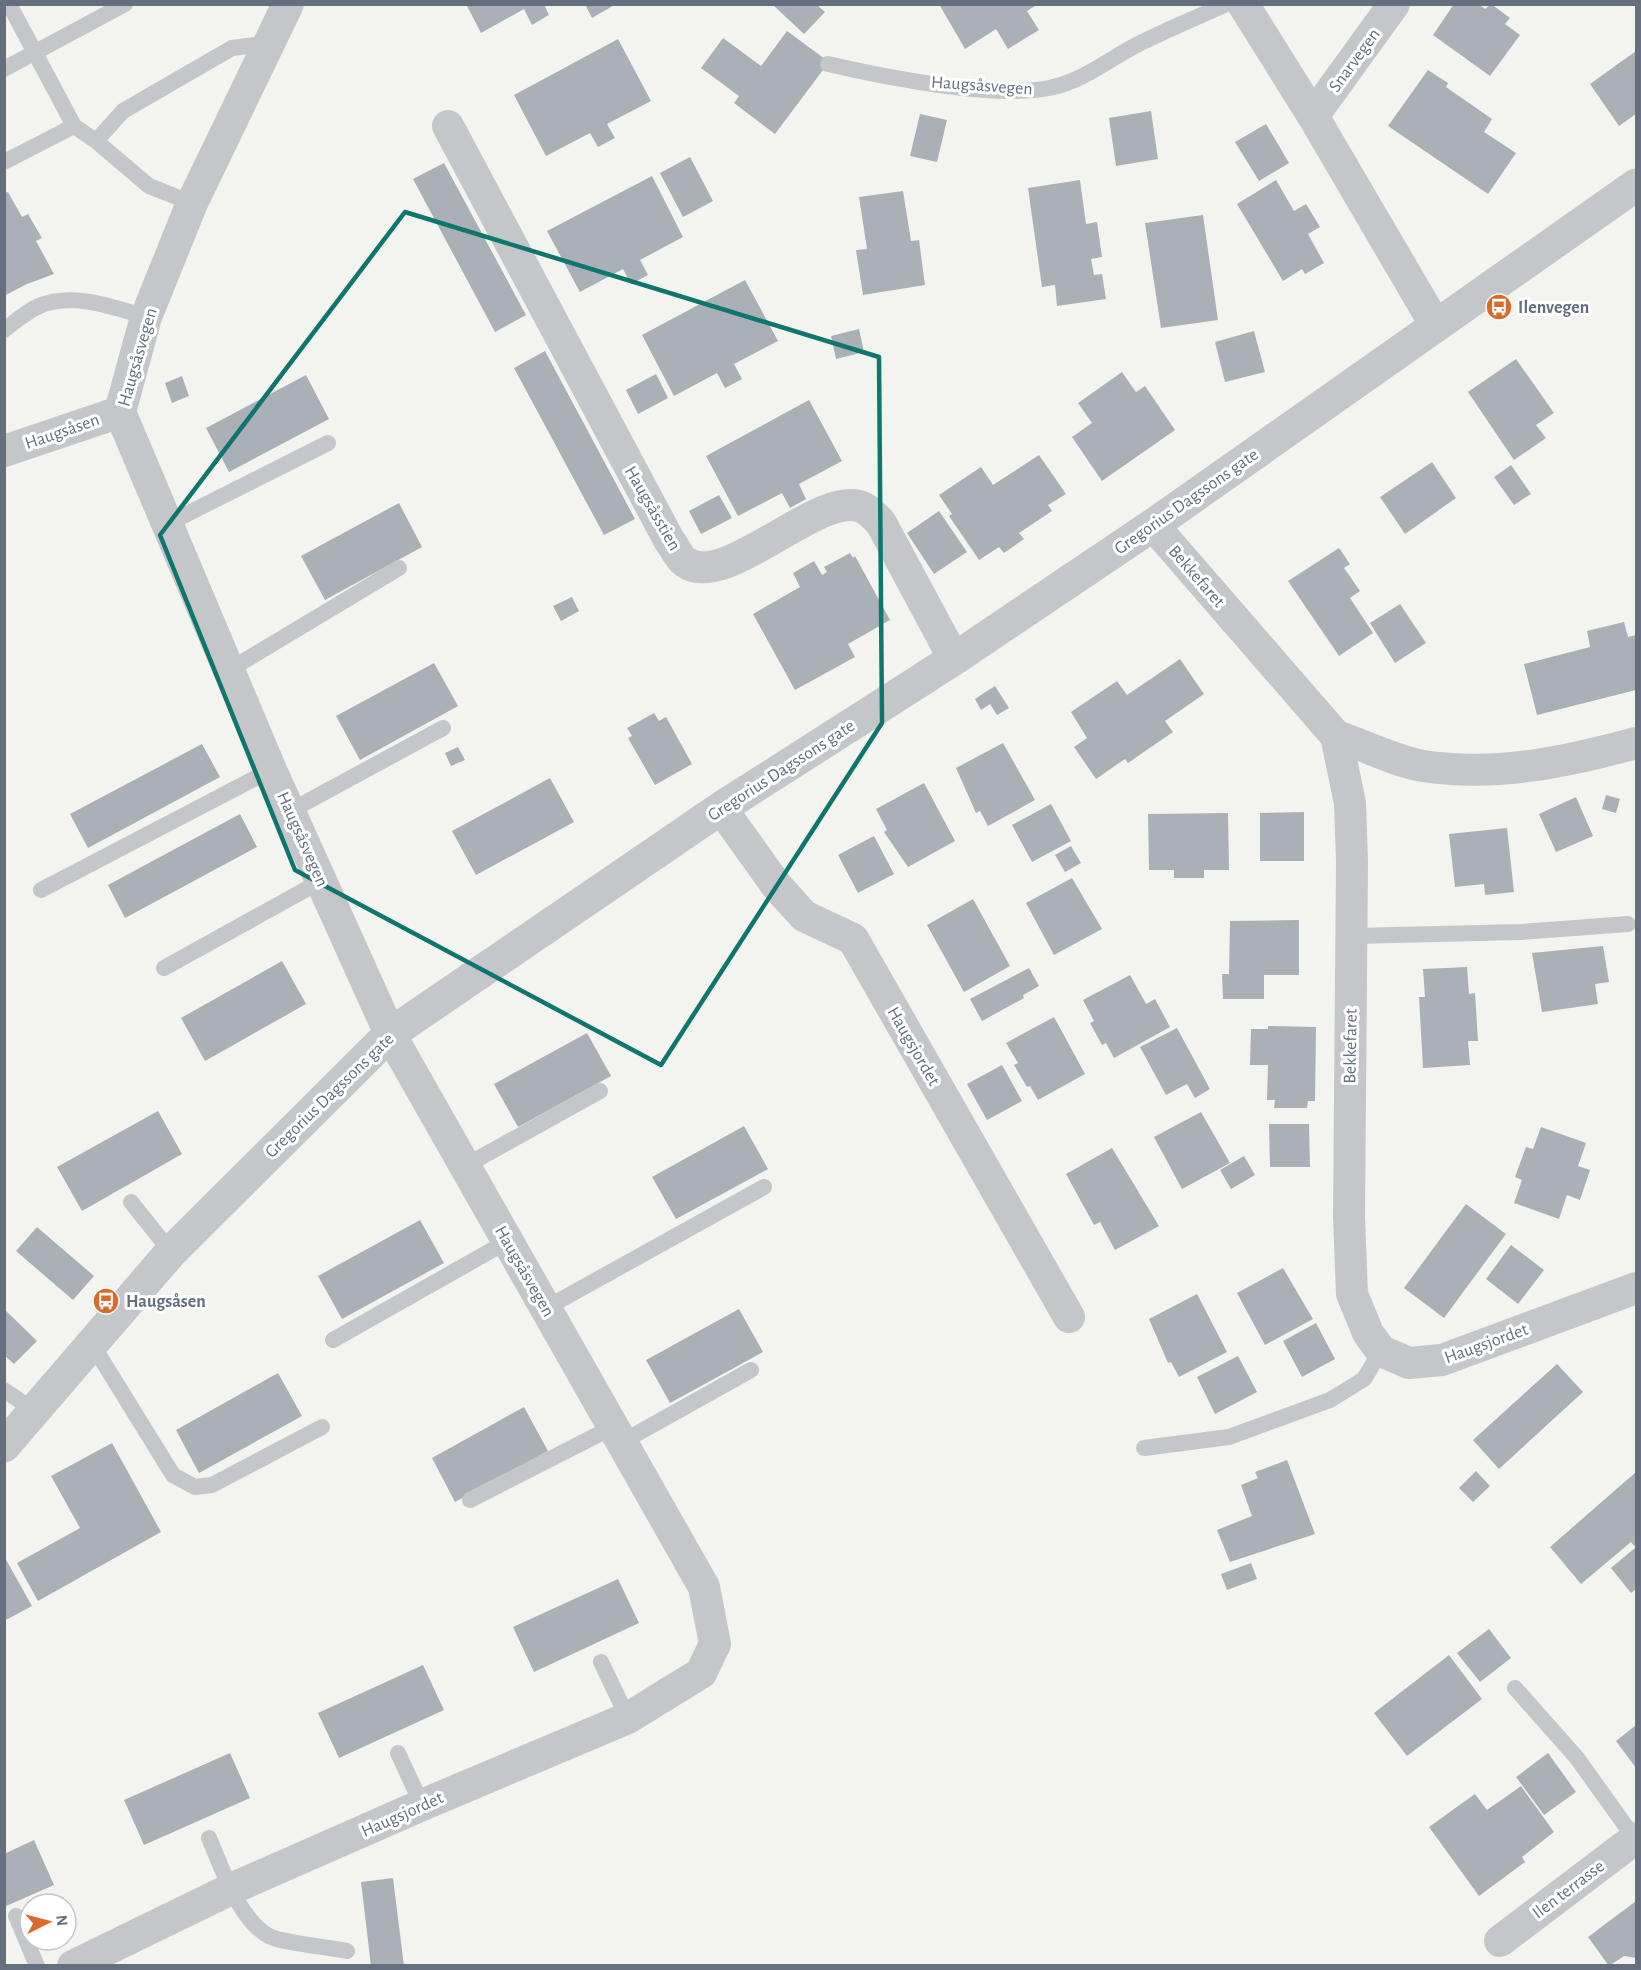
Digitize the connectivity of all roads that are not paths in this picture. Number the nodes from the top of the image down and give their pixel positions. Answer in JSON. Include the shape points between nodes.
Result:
{"nodes":[{"id":1,"x":9,"y":4,"type":"edge"},
{"id":2,"x":125,"y":4,"type":"edge"},
{"id":3,"x":288,"y":4,"type":"edge"},
{"id":4,"x":1226,"y":4,"type":"edge"},
{"id":5,"x":1243,"y":4,"type":"edge"},
{"id":6,"x":1394,"y":4,"type":"edge"},
{"id":7,"x":270,"y":43,"type":"junction"},
{"id":8,"x":35,"y":53,"type":"junction"},
{"id":9,"x":828,"y":64,"type":"dead end"},
{"id":10,"x":4,"y":69,"type":"edge"},
{"id":11,"x":1313,"y":116,"type":"junction"},
{"id":12,"x":74,"y":126,"type":"junction"},
{"id":13,"x":448,"y":126,"type":"dead end"},
{"id":14,"x":96,"y":141,"type":"junction"},
{"id":15,"x":4,"y":162,"type":"edge"},
{"id":16,"x":1636,"y":185,"type":"edge"},
{"id":17,"x":192,"y":203,"type":"junction"},
{"id":18,"x":146,"y":316,"type":"junction"},
{"id":19,"x":1436,"y":326,"type":"junction"},
{"id":20,"x":4,"y":330,"type":"edge"},
{"id":21,"x":120,"y":412,"type":"junction"},
{"id":22,"x":328,"y":442,"type":"dead end"},
{"id":23,"x":4,"y":451,"type":"edge"},
{"id":24,"x":167,"y":524,"type":"junction"},
{"id":25,"x":1153,"y":525,"type":"junction"},
{"id":26,"x":399,"y":568,"type":"dead end"},
{"id":27,"x":954,"y":658,"type":"junction"},
{"id":28,"x":229,"y":670,"type":"junction"},
{"id":29,"x":443,"y":729,"type":"dead end"},
{"id":30,"x":1336,"y":736,"type":"junction"},
{"id":31,"x":1636,"y":743,"type":"edge"},
{"id":32,"x":271,"y":770,"type":"junction"},
{"id":33,"x":720,"y":808,"type":"junction"},
{"id":34,"x":290,"y":811,"type":"junction"},
{"id":35,"x":321,"y":881,"type":"junction"},
{"id":36,"x":42,"y":890,"type":"dead end"},
{"id":37,"x":1628,"y":924,"type":"dead end"},
{"id":38,"x":1352,"y":936,"type":"junction"},
{"id":39,"x":164,"y":968,"type":"dead end"},
{"id":40,"x":390,"y":1034,"type":"junction"},
{"id":41,"x":600,"y":1092,"type":"dead end"},
{"id":42,"x":465,"y":1166,"type":"junction"},
{"id":43,"x":764,"y":1187,"type":"dead end"},
{"id":44,"x":131,"y":1202,"type":"dead end"},
{"id":45,"x":507,"y":1241,"type":"junction"},
{"id":46,"x":171,"y":1252,"type":"junction"},
{"id":47,"x":1636,"y":1288,"type":"edge"},
{"id":48,"x":546,"y":1308,"type":"junction"},
{"id":49,"x":1069,"y":1317,"type":"dead end"},
{"id":50,"x":333,"y":1340,"type":"dead end"},
{"id":51,"x":92,"y":1344,"type":"junction"},
{"id":52,"x":1381,"y":1351,"type":"junction"},
{"id":53,"x":751,"y":1370,"type":"dead end"},
{"id":54,"x":4,"y":1390,"type":"edge"},
{"id":55,"x":35,"y":1411,"type":"junction"},
{"id":56,"x":322,"y":1427,"type":"dead end"},
{"id":57,"x":617,"y":1435,"type":"junction"},
{"id":58,"x":4,"y":1446,"type":"edge"},
{"id":59,"x":1144,"y":1448,"type":"dead end"},
{"id":60,"x":470,"y":1500,"type":"dead end"},
{"id":61,"x":715,"y":1644,"type":"joint"},
{"id":62,"x":602,"y":1662,"type":"dead end"},
{"id":63,"x":1515,"y":1688,"type":"dead end"},
{"id":64,"x":628,"y":1718,"type":"junction"},
{"id":65,"x":398,"y":1753,"type":"dead end"},
{"id":66,"x":422,"y":1805,"type":"junction"},
{"id":67,"x":209,"y":1838,"type":"dead end"},
{"id":68,"x":1636,"y":1838,"type":"edge"},
{"id":69,"x":231,"y":1890,"type":"junction"},
{"id":70,"x":16,"y":1916,"type":"dead end"},
{"id":71,"x":1500,"y":1941,"type":"dead end"},
{"id":72,"x":347,"y":1951,"type":"dead end"},
{"id":73,"x":37,"y":1965,"type":"edge"},
{"id":74,"x":73,"y":1965,"type":"edge"}],
"edges":[{"from":1,"to":8,"type":"lane"},
{"from":2,"to":8,"type":"lane"},
{"from":3,"to":7,"type":"street","name":"Haugsåsvegen"},
{"from":4,"to":9,"type":"lane","name":"Haugsåsvegen","via":[[1050,88],[977,88]]},
{"from":5,"to":11,"type":"street"},
{"from":6,"to":11,"type":"street","name":"Snarvegen"},
{"from":7,"to":14,"type":"lane","via":[[232,48],[123,111]]},
{"from":7,"to":17,"type":"street","name":"Haugsåsvegen"},
{"from":8,"to":10,"type":"lane"},
{"from":8,"to":12,"type":"lane"},
{"from":11,"to":19,"type":"street"},
{"from":12,"to":14,"type":"lane"},
{"from":12,"to":15,"type":"lane"},
{"from":13,"to":27,"type":"street","name":"Haugsåsstien","via":[[669,540],[686,563],[706,568],[724,564],[819,514],[844,504],[863,507],[881,523]]},
{"from":14,"to":17,"type":"lane","via":[[149,186]]},
{"from":16,"to":19,"type":"street","name":"Gregorius Dagssons gate"},
{"from":17,"to":18,"type":"street","name":"Haugsåsvegen"},
{"from":18,"to":20,"type":"lane","via":[[99,303],[68,302],[40,305]]},
{"from":18,"to":21,"type":"street","name":"Haugsåsvegen"},
{"from":19,"to":25,"type":"street","name":"Gregorius Dagssons gate"},
{"from":21,"to":23,"type":"street","name":"Haugsåsen"},
{"from":21,"to":24,"type":"street","name":"Haugsåsvegen"},
{"from":22,"to":24,"type":"lane"},
{"from":24,"to":28,"type":"street","name":"Haugsåsvegen"},
{"from":25,"to":27,"type":"street","name":"Gregorius Dagssons gate"},
{"from":25,"to":30,"type":"street","name":"Bekkefaret"},
{"from":26,"to":28,"type":"lane"},
{"from":27,"to":33,"type":"street","name":"Gregorius Dagssons gate"},
{"from":28,"to":32,"type":"street","name":"Haugsåsvegen"},
{"from":29,"to":34,"type":"lane"},
{"from":30,"to":31,"type":"street","name":"Bekkefaret","via":[[1422,766],[1482,770],[1577,758]]},
{"from":30,"to":38,"type":"street","name":"Bekkefaret","via":[[1350,802]]},
{"from":32,"to":34,"type":"street","name":"Haugsåsvegen"},
{"from":32,"to":36,"type":"lane"},
{"from":33,"to":40,"type":"street","name":"Gregorius Dagssons gate"},
{"from":33,"to":49,"type":"street","name":"Haugsjordet","via":[[776,885],[804,916],[853,939]]},
{"from":34,"to":35,"type":"street","name":"Haugsåsvegen"},
{"from":35,"to":39,"type":"lane"},
{"from":35,"to":40,"type":"street","name":"Haugsåsvegen"},
{"from":37,"to":38,"type":"lane","via":[[1522,932]]},
{"from":38,"to":52,"type":"street","name":"Bekkefaret","via":[[1352,1294],[1368,1333]]},
{"from":40,"to":42,"type":"street","name":"Haugsåsvegen"},
{"from":40,"to":46,"type":"street","name":"Gregorius Dagssons gate"},
{"from":41,"to":42,"type":"lane"},
{"from":42,"to":45,"type":"street","name":"Haugsåsvegen"},
{"from":43,"to":48,"type":"lane"},
{"from":44,"to":46,"type":"lane"},
{"from":45,"to":48,"type":"street","name":"Haugsåsvegen"},
{"from":45,"to":50,"type":"lane"},
{"from":46,"to":51,"type":"street","name":"Gregorius Dagssons gate"},
{"from":47,"to":52,"type":"street","name":"Haugsjordet","via":[[1442,1360],[1408,1363]]},
{"from":48,"to":57,"type":"street","name":"Haugsåsvegen"},
{"from":51,"to":55,"type":"street","name":"Gregorius Dagssons gate"},
{"from":51,"to":56,"type":"lane","via":[[173,1475],[195,1487],[212,1485]]},
{"from":52,"to":59,"type":"lane","via":[[1364,1379],[1330,1400],[1229,1437]]},
{"from":53,"to":57,"type":"lane"},
{"from":54,"to":55,"type":"lane"},
{"from":55,"to":58,"type":"street","name":"Gregorius Dagssons gate"},
{"from":57,"to":60,"type":"lane"},
{"from":57,"to":61,"type":"street","name":"Haugsåsvegen","via":[[704,1587]]},
{"from":61,"to":64,"type":"street","name":"Haugsjordet","via":[[701,1673]]},
{"from":62,"to":64,"type":"lane"},
{"from":63,"to":68,"type":"lane","via":[[1577,1758]]},
{"from":64,"to":66,"type":"street","name":"Haugsjordet"},
{"from":65,"to":66,"type":"lane"},
{"from":66,"to":69,"type":"street","name":"Haugsjordet"},
{"from":67,"to":69,"type":"lane"},
{"from":68,"to":71,"type":"street","name":"Ilen terrasse"},
{"from":69,"to":72,"type":"lane","via":[[252,1922],[270,1937]]},
{"from":69,"to":74,"type":"street","name":"Haugsjordet"},
{"from":70,"to":73,"type":"lane"}]}
